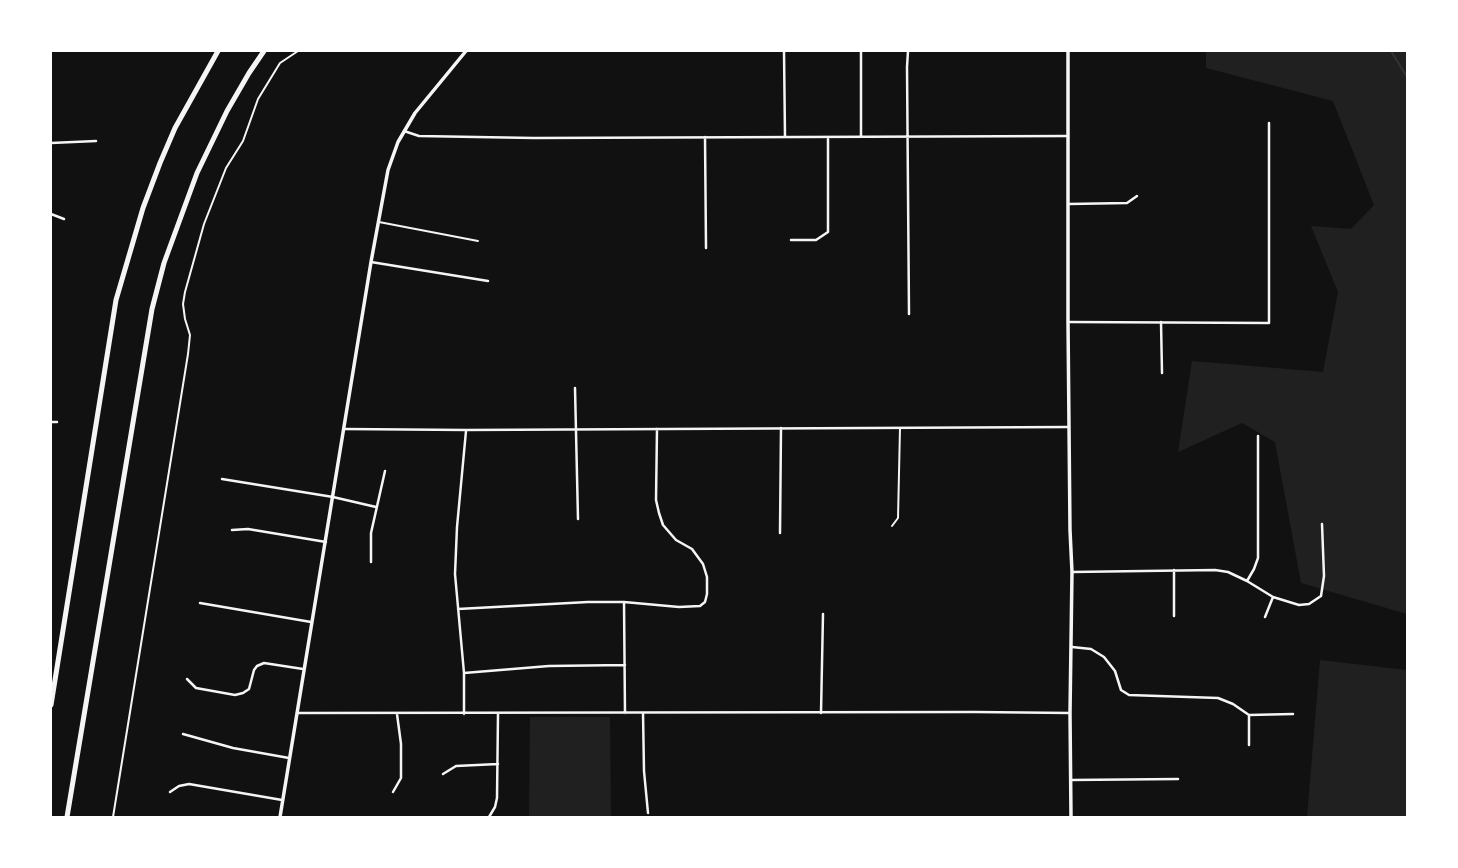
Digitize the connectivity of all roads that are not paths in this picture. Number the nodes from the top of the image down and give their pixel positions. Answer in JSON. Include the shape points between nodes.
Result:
{"nodes":[{"id":1,"x":218,"y":51,"type":"edge"},
{"id":2,"x":264,"y":51,"type":"edge"},
{"id":3,"x":466,"y":51,"type":"edge"},
{"id":4,"x":784,"y":51,"type":"edge"},
{"id":5,"x":861,"y":51,"type":"edge"},
{"id":6,"x":908,"y":51,"type":"edge"},
{"id":7,"x":1068,"y":51,"type":"edge"},
{"id":8,"x":1269,"y":122,"type":"dead end"},
{"id":9,"x":404,"y":131,"type":"junction"},
{"id":10,"x":1068,"y":136,"type":"junction"},
{"id":11,"x":705,"y":137,"type":"junction"},
{"id":12,"x":785,"y":137,"type":"junction"},
{"id":13,"x":828,"y":137,"type":"junction"},
{"id":14,"x":862,"y":137,"type":"junction"},
{"id":15,"x":908,"y":137,"type":"junction"},
{"id":16,"x":96,"y":141,"type":"dead end"},
{"id":17,"x":51,"y":143,"type":"edge"},
{"id":18,"x":1137,"y":196,"type":"dead end"},
{"id":19,"x":1068,"y":204,"type":"junction"},
{"id":20,"x":51,"y":214,"type":"edge"},
{"id":21,"x":64,"y":219,"type":"dead end"},
{"id":22,"x":378,"y":222,"type":"junction"},
{"id":23,"x":791,"y":240,"type":"dead end"},
{"id":24,"x":478,"y":241,"type":"dead end"},
{"id":25,"x":706,"y":248,"type":"dead end"},
{"id":26,"x":371,"y":262,"type":"junction"},
{"id":27,"x":488,"y":281,"type":"dead end"},
{"id":28,"x":909,"y":314,"type":"dead end"},
{"id":29,"x":1068,"y":321,"type":"junction"},
{"id":30,"x":1161,"y":322,"type":"junction"},
{"id":31,"x":1162,"y":373,"type":"dead end"},
{"id":32,"x":576,"y":388,"type":"dead end"},
{"id":33,"x":51,"y":422,"type":"edge"},
{"id":34,"x":57,"y":422,"type":"dead end"},
{"id":35,"x":900,"y":427,"type":"junction"},
{"id":36,"x":1069,"y":427,"type":"junction"},
{"id":37,"x":781,"y":428,"type":"junction"},
{"id":38,"x":344,"y":429,"type":"junction"},
{"id":39,"x":577,"y":429,"type":"junction"},
{"id":40,"x":657,"y":429,"type":"junction"},
{"id":41,"x":466,"y":430,"type":"junction"},
{"id":42,"x":1258,"y":436,"type":"dead end"},
{"id":43,"x":385,"y":471,"type":"dead end"},
{"id":44,"x":222,"y":479,"type":"dead end"},
{"id":45,"x":333,"y":497,"type":"junction"},
{"id":46,"x":376,"y":507,"type":"junction"},
{"id":47,"x":578,"y":519,"type":"dead end"},
{"id":48,"x":1322,"y":524,"type":"dead end"},
{"id":49,"x":892,"y":526,"type":"dead end"},
{"id":50,"x":232,"y":530,"type":"dead end"},
{"id":51,"x":780,"y":533,"type":"dead end"},
{"id":52,"x":326,"y":542,"type":"junction"},
{"id":53,"x":372,"y":562,"type":"dead end"},
{"id":54,"x":1174,"y":570,"type":"junction"},
{"id":55,"x":1072,"y":572,"type":"junction"},
{"id":56,"x":1247,"y":581,"type":"junction"},
{"id":57,"x":1273,"y":597,"type":"junction"},
{"id":58,"x":624,"y":602,"type":"junction"},
{"id":59,"x":200,"y":603,"type":"dead end"},
{"id":60,"x":458,"y":609,"type":"junction"},
{"id":61,"x":823,"y":614,"type":"dead end"},
{"id":62,"x":1174,"y":616,"type":"dead end"},
{"id":63,"x":1265,"y":617,"type":"dead end"},
{"id":64,"x":313,"y":622,"type":"junction"},
{"id":65,"x":1072,"y":647,"type":"junction"},
{"id":66,"x":625,"y":665,"type":"junction"},
{"id":67,"x":304,"y":669,"type":"junction"},
{"id":68,"x":464,"y":673,"type":"junction"},
{"id":69,"x":187,"y":679,"type":"dead end"},
{"id":70,"x":51,"y":705,"type":"edge"},
{"id":71,"x":297,"y":713,"type":"junction"},
{"id":72,"x":397,"y":713,"type":"junction"},
{"id":73,"x":625,"y":713,"type":"junction"},
{"id":74,"x":643,"y":713,"type":"junction"},
{"id":75,"x":821,"y":713,"type":"junction"},
{"id":76,"x":1070,"y":713,"type":"junction"},
{"id":77,"x":464,"y":714,"type":"junction"},
{"id":78,"x":498,"y":714,"type":"junction"},
{"id":79,"x":1293,"y":714,"type":"dead end"},
{"id":80,"x":1249,"y":715,"type":"junction"},
{"id":81,"x":183,"y":734,"type":"dead end"},
{"id":82,"x":1249,"y":745,"type":"dead end"},
{"id":83,"x":289,"y":758,"type":"junction"},
{"id":84,"x":498,"y":764,"type":"junction"},
{"id":85,"x":443,"y":774,"type":"dead end"},
{"id":86,"x":1178,"y":779,"type":"dead end"},
{"id":87,"x":1071,"y":780,"type":"junction"},
{"id":88,"x":170,"y":792,"type":"dead end"},
{"id":89,"x":393,"y":792,"type":"dead end"},
{"id":90,"x":282,"y":800,"type":"junction"},
{"id":91,"x":648,"y":813,"type":"dead end"},
{"id":92,"x":66,"y":817,"type":"edge"},
{"id":93,"x":280,"y":817,"type":"edge"},
{"id":94,"x":489,"y":817,"type":"edge"},
{"id":95,"x":1071,"y":817,"type":"edge"}],
"edges":[{"from":1,"to":70,"type":"highway","via":[[160,163],[116,300]]},
{"from":2,"to":92,"type":"highway","via":[[227,111],[197,173],[152,309]]},
{"from":3,"to":9,"type":"street"},
{"from":4,"to":12,"type":"street"},
{"from":5,"to":14,"type":"street"},
{"from":6,"to":15,"type":"street"},
{"from":7,"to":10,"type":"street"},
{"from":8,"to":30,"type":"street","via":[[1269,323]]},
{"from":9,"to":11,"type":"street","via":[[419,136]]},
{"from":9,"to":22,"type":"street","via":[[388,170]]},
{"from":10,"to":15,"type":"street"},
{"from":10,"to":19,"type":"street"},
{"from":11,"to":12,"type":"street"},
{"from":11,"to":25,"type":"street"},
{"from":12,"to":13,"type":"street"},
{"from":13,"to":14,"type":"street"},
{"from":13,"to":23,"type":"street","via":[[828,232],[816,240]]},
{"from":14,"to":15,"type":"street"},
{"from":15,"to":28,"type":"street"},
{"from":16,"to":17,"type":"street"},
{"from":18,"to":19,"type":"street","via":[[1127,203]]},
{"from":19,"to":29,"type":"street"},
{"from":20,"to":21,"type":"street"},
{"from":22,"to":24,"type":"lane"},
{"from":22,"to":26,"type":"street"},
{"from":26,"to":27,"type":"street"},
{"from":26,"to":38,"type":"street"},
{"from":29,"to":30,"type":"street"},
{"from":29,"to":36,"type":"street"},
{"from":30,"to":31,"type":"street"},
{"from":32,"to":39,"type":"street"},
{"from":33,"to":34,"type":"street"},
{"from":35,"to":36,"type":"street"},
{"from":35,"to":37,"type":"street"},
{"from":35,"to":49,"type":"lane","via":[[898,518]]},
{"from":36,"to":55,"type":"street"},
{"from":37,"to":40,"type":"street"},
{"from":37,"to":51,"type":"street"},
{"from":38,"to":41,"type":"street"},
{"from":38,"to":45,"type":"street"},
{"from":39,"to":40,"type":"street"},
{"from":39,"to":41,"type":"street"},
{"from":39,"to":47,"type":"street"},
{"from":40,"to":58,"type":"street","via":[[659,513],[663,525],[703,564],[707,594],[700,606]]},
{"from":41,"to":60,"type":"street","via":[[457,527]]},
{"from":42,"to":56,"type":"street","via":[[1258,558]]},
{"from":43,"to":46,"type":"street"},
{"from":44,"to":45,"type":"street"},
{"from":45,"to":46,"type":"street"},
{"from":45,"to":52,"type":"street"},
{"from":46,"to":53,"type":"street"},
{"from":48,"to":57,"type":"street","via":[[1321,596],[1298,605]]},
{"from":50,"to":52,"type":"street"},
{"from":52,"to":64,"type":"street"},
{"from":54,"to":55,"type":"street"},
{"from":54,"to":56,"type":"street","via":[[1215,569]]},
{"from":54,"to":62,"type":"street"},
{"from":55,"to":65,"type":"street"},
{"from":56,"to":57,"type":"street"},
{"from":57,"to":63,"type":"street"},
{"from":58,"to":60,"type":"street"},
{"from":58,"to":66,"type":"street"},
{"from":59,"to":64,"type":"street"},
{"from":60,"to":68,"type":"street"},
{"from":61,"to":75,"type":"street"},
{"from":64,"to":67,"type":"street"},
{"from":65,"to":76,"type":"street"},
{"from":65,"to":80,"type":"street","via":[[1091,649],[1104,657],[1121,690],[1129,695],[1218,698]]},
{"from":66,"to":68,"type":"street"},
{"from":66,"to":73,"type":"street"},
{"from":67,"to":69,"type":"street","via":[[264,663],[254,670],[249,689],[235,695],[196,688]]},
{"from":67,"to":71,"type":"street"},
{"from":68,"to":77,"type":"street"},
{"from":71,"to":72,"type":"street"},
{"from":71,"to":83,"type":"street"},
{"from":72,"to":77,"type":"street"},
{"from":72,"to":89,"type":"street","via":[[401,778]]},
{"from":73,"to":74,"type":"street"},
{"from":73,"to":78,"type":"street"},
{"from":74,"to":75,"type":"street"},
{"from":74,"to":91,"type":"street"},
{"from":75,"to":76,"type":"street"},
{"from":76,"to":87,"type":"street"},
{"from":77,"to":78,"type":"street"},
{"from":78,"to":84,"type":"street"},
{"from":79,"to":80,"type":"street"},
{"from":80,"to":82,"type":"street"},
{"from":81,"to":83,"type":"street"},
{"from":83,"to":90,"type":"street"},
{"from":84,"to":85,"type":"street","via":[[456,766]]},
{"from":84,"to":94,"type":"street","via":[[497,798]]},
{"from":86,"to":87,"type":"street"},
{"from":87,"to":95,"type":"street"},
{"from":88,"to":90,"type":"street","via":[[189,785]]},
{"from":90,"to":93,"type":"street"}]}
